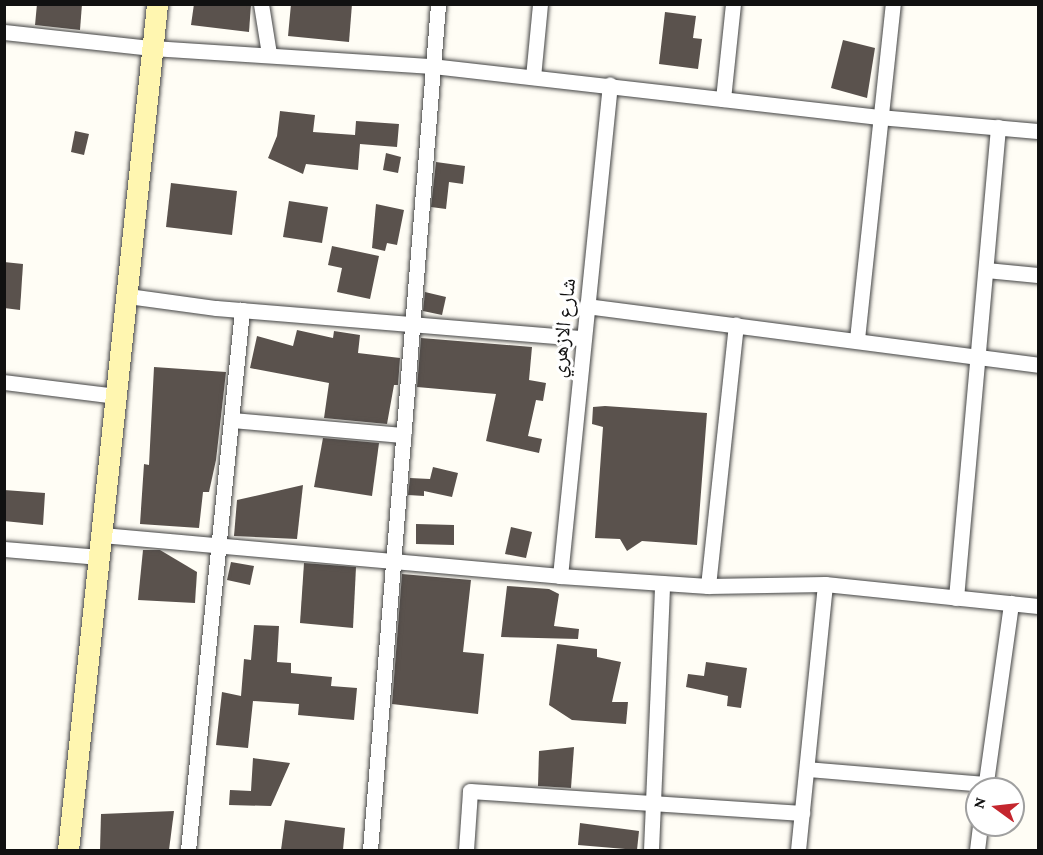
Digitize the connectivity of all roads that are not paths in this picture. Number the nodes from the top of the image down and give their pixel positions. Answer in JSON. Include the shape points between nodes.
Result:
{"nodes":[{"id":1,"x":157,"y":4,"type":"edge"},
{"id":2,"x":261,"y":4,"type":"edge"},
{"id":3,"x":438,"y":4,"type":"edge"},
{"id":4,"x":540,"y":4,"type":"edge"},
{"id":5,"x":733,"y":4,"type":"edge"},
{"id":6,"x":893,"y":4,"type":"edge"},
{"id":7,"x":4,"y":32,"type":"edge"},
{"id":8,"x":152,"y":48,"type":"junction"},
{"id":9,"x":269,"y":54,"type":"junction"},
{"id":10,"x":432,"y":66,"type":"junction"},
{"id":11,"x":533,"y":76,"type":"junction"},
{"id":12,"x":610,"y":85,"type":"junction"},
{"id":13,"x":723,"y":99,"type":"junction"},
{"id":14,"x":878,"y":117,"type":"junction"},
{"id":15,"x":998,"y":127,"type":"junction"},
{"id":16,"x":1038,"y":131,"type":"edge"},
{"id":17,"x":986,"y":270,"type":"junction"},
{"id":18,"x":1038,"y":275,"type":"edge"},
{"id":19,"x":128,"y":296,"type":"junction"},
{"id":20,"x":586,"y":306,"type":"junction"},
{"id":21,"x":242,"y":310,"type":"junction"},
{"id":22,"x":736,"y":324,"type":"junction"},
{"id":23,"x":412,"y":326,"type":"junction"},
{"id":24,"x":583,"y":338,"type":"junction"},
{"id":25,"x":857,"y":339,"type":"junction"},
{"id":26,"x":978,"y":357,"type":"junction"},
{"id":27,"x":1038,"y":364,"type":"edge"},
{"id":28,"x":4,"y":382,"type":"edge"},
{"id":29,"x":117,"y":396,"type":"junction"},
{"id":30,"x":231,"y":420,"type":"junction"},
{"id":31,"x":404,"y":435,"type":"junction"},
{"id":32,"x":102,"y":535,"type":"junction"},
{"id":33,"x":218,"y":547,"type":"junction"},
{"id":34,"x":4,"y":549,"type":"edge"},
{"id":35,"x":100,"y":557,"type":"junction"},
{"id":36,"x":393,"y":561,"type":"junction"},
{"id":37,"x":560,"y":576,"type":"junction"},
{"id":38,"x":662,"y":583,"type":"junction"},
{"id":39,"x":825,"y":584,"type":"junction"},
{"id":40,"x":708,"y":586,"type":"junction"},
{"id":41,"x":956,"y":598,"type":"junction"},
{"id":42,"x":1011,"y":603,"type":"junction"},
{"id":43,"x":1038,"y":606,"type":"edge"},
{"id":44,"x":807,"y":769,"type":"junction"},
{"id":45,"x":987,"y":777,"type":"edge"},
{"id":46,"x":965,"y":784,"type":"edge"},
{"id":47,"x":654,"y":806,"type":"junction"},
{"id":48,"x":802,"y":813,"type":"junction"},
{"id":49,"x":68,"y":850,"type":"edge"},
{"id":50,"x":188,"y":850,"type":"edge"},
{"id":51,"x":370,"y":850,"type":"edge"},
{"id":52,"x":466,"y":850,"type":"edge"},
{"id":53,"x":651,"y":850,"type":"edge"},
{"id":54,"x":798,"y":850,"type":"edge"}],
"edges":[{"from":1,"to":8,"type":"street"},
{"from":2,"to":9,"type":"street"},
{"from":3,"to":10,"type":"street"},
{"from":4,"to":11,"type":"street"},
{"from":5,"to":13,"type":"street"},
{"from":6,"to":14,"type":"street"},
{"from":7,"to":8,"type":"street"},
{"from":8,"to":9,"type":"street"},
{"from":8,"to":19,"type":"street"},
{"from":9,"to":10,"type":"street"},
{"from":10,"to":11,"type":"street"},
{"from":10,"to":23,"type":"street"},
{"from":11,"to":12,"type":"street"},
{"from":12,"to":13,"type":"street"},
{"from":12,"to":20,"type":"street","name":"شارع الازهري"},
{"from":13,"to":14,"type":"street"},
{"from":14,"to":15,"type":"street"},
{"from":14,"to":25,"type":"street"},
{"from":15,"to":16,"type":"street"},
{"from":15,"to":17,"type":"street"},
{"from":17,"to":18,"type":"street"},
{"from":17,"to":26,"type":"street"},
{"from":19,"to":21,"type":"street"},
{"from":19,"to":29,"type":"street"},
{"from":20,"to":22,"type":"street"},
{"from":20,"to":24,"type":"street","name":"شارع الازهري"},
{"from":21,"to":23,"type":"street"},
{"from":21,"to":30,"type":"street"},
{"from":22,"to":25,"type":"street"},
{"from":22,"to":40,"type":"street"},
{"from":23,"to":24,"type":"street"},
{"from":23,"to":31,"type":"street"},
{"from":24,"to":37,"type":"street","name":"شارع الازهري"},
{"from":25,"to":26,"type":"street"},
{"from":26,"to":27,"type":"street"},
{"from":26,"to":41,"type":"street"},
{"from":28,"to":29,"type":"street"},
{"from":29,"to":32,"type":"street"},
{"from":30,"to":31,"type":"street"},
{"from":30,"to":33,"type":"street"},
{"from":31,"to":36,"type":"street"},
{"from":32,"to":33,"type":"street"},
{"from":32,"to":35,"type":"street"},
{"from":33,"to":36,"type":"street"},
{"from":33,"to":50,"type":"street"},
{"from":34,"to":35,"type":"street"},
{"from":35,"to":49,"type":"street"},
{"from":36,"to":37,"type":"street"},
{"from":36,"to":51,"type":"street"},
{"from":37,"to":38,"type":"street"},
{"from":38,"to":40,"type":"street"},
{"from":38,"to":47,"type":"street"},
{"from":39,"to":40,"type":"street"},
{"from":39,"to":41,"type":"street"},
{"from":39,"to":44,"type":"street"},
{"from":41,"to":42,"type":"street"},
{"from":42,"to":43,"type":"street"},
{"from":42,"to":45,"type":"street"},
{"from":44,"to":46,"type":"street"},
{"from":44,"to":48,"type":"street"},
{"from":47,"to":48,"type":"street"},
{"from":47,"to":52,"type":"street","via":[[470,791]]},
{"from":47,"to":53,"type":"street"},
{"from":48,"to":54,"type":"street"}]}
